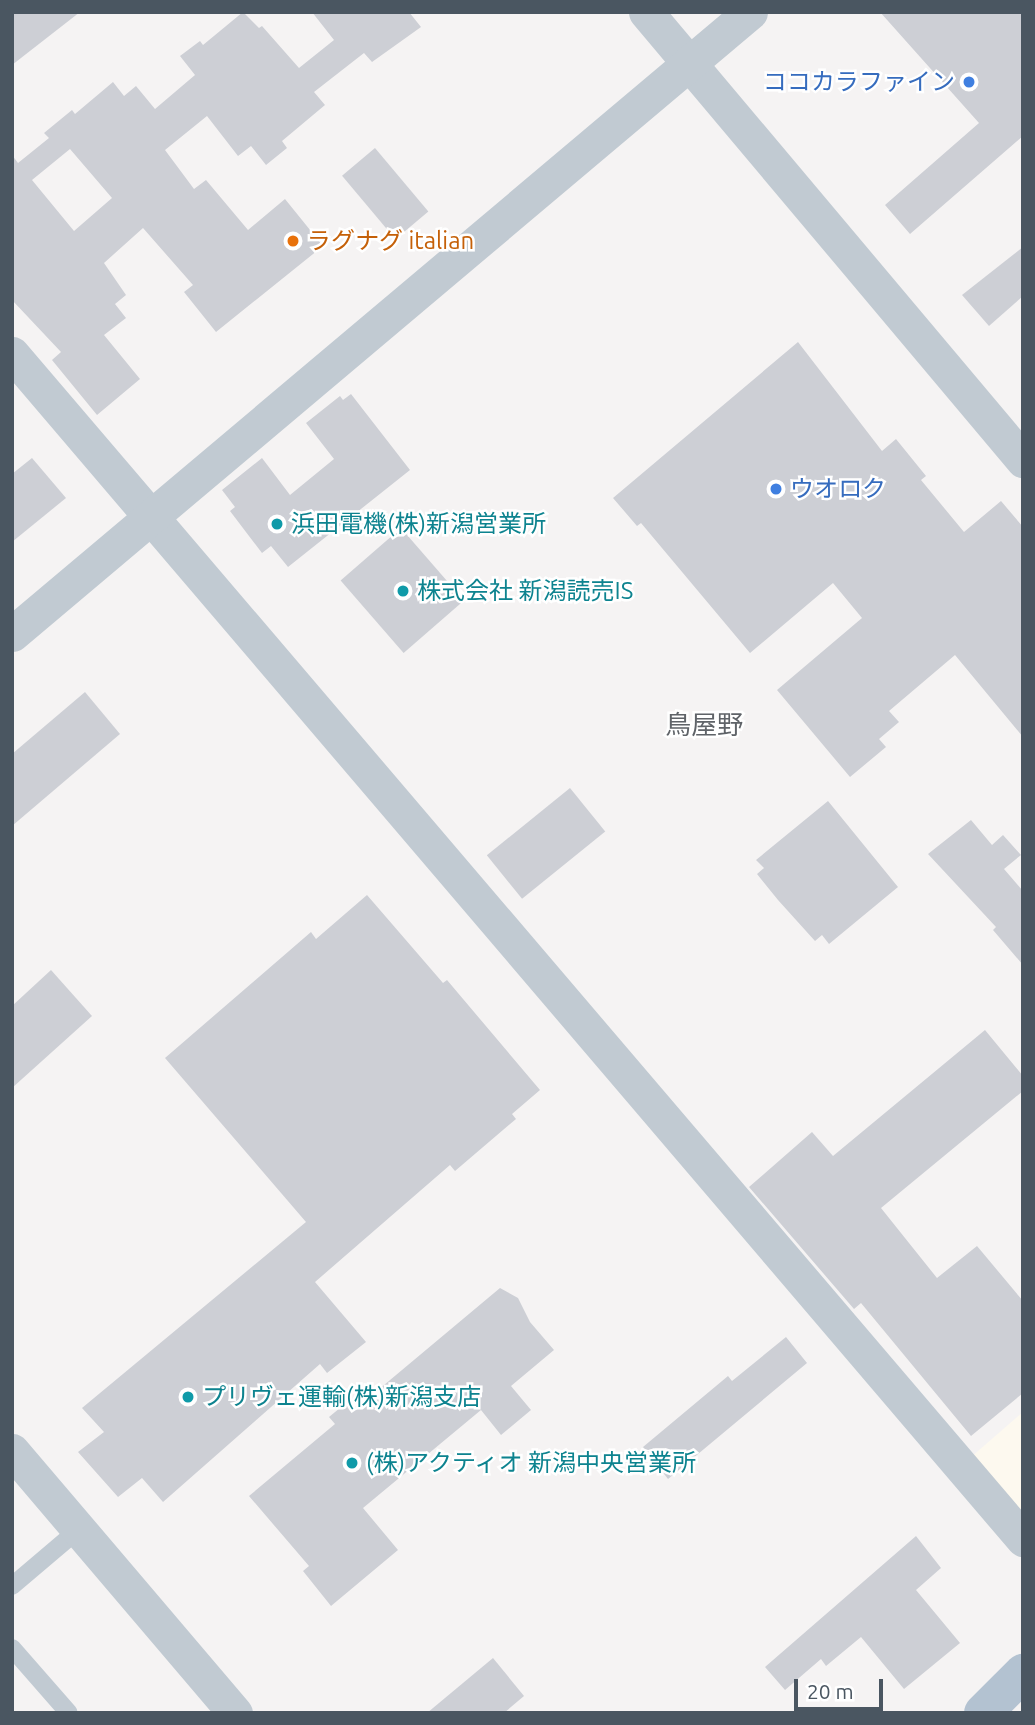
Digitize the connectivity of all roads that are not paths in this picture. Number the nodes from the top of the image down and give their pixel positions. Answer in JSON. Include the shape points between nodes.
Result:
{"nodes":[{"id":1,"x":646,"y":12,"type":"edge"},
{"id":2,"x":750,"y":12,"type":"edge"},
{"id":3,"x":690,"y":64,"type":"junction"},
{"id":4,"x":12,"y":354,"type":"edge"},
{"id":5,"x":1023,"y":460,"type":"edge"},
{"id":6,"x":151,"y":518,"type":"junction"},
{"id":7,"x":12,"y":634,"type":"edge"},
{"id":8,"x":12,"y":1451,"type":"edge"},
{"id":9,"x":78,"y":1530,"type":"junction"},
{"id":10,"x":1023,"y":1539,"type":"edge"},
{"id":11,"x":12,"y":1586,"type":"edge"},
{"id":12,"x":12,"y":1648,"type":"edge"},
{"id":13,"x":1023,"y":1673,"type":"edge"},
{"id":14,"x":69,"y":1713,"type":"edge"},
{"id":15,"x":235,"y":1713,"type":"edge"},
{"id":16,"x":983,"y":1713,"type":"edge"}],
"edges":[{"from":1,"to":3,"type":"street"},
{"from":2,"to":3,"type":"street"},
{"from":3,"to":5,"type":"street"},
{"from":3,"to":6,"type":"street"},
{"from":4,"to":6,"type":"street"},
{"from":6,"to":7,"type":"street"},
{"from":6,"to":10,"type":"street"},
{"from":8,"to":9,"type":"street"},
{"from":9,"to":11,"type":"lane"},
{"from":9,"to":15,"type":"street"},
{"from":12,"to":14,"type":"lane"},
{"from":13,"to":16,"type":"main road"}]}
